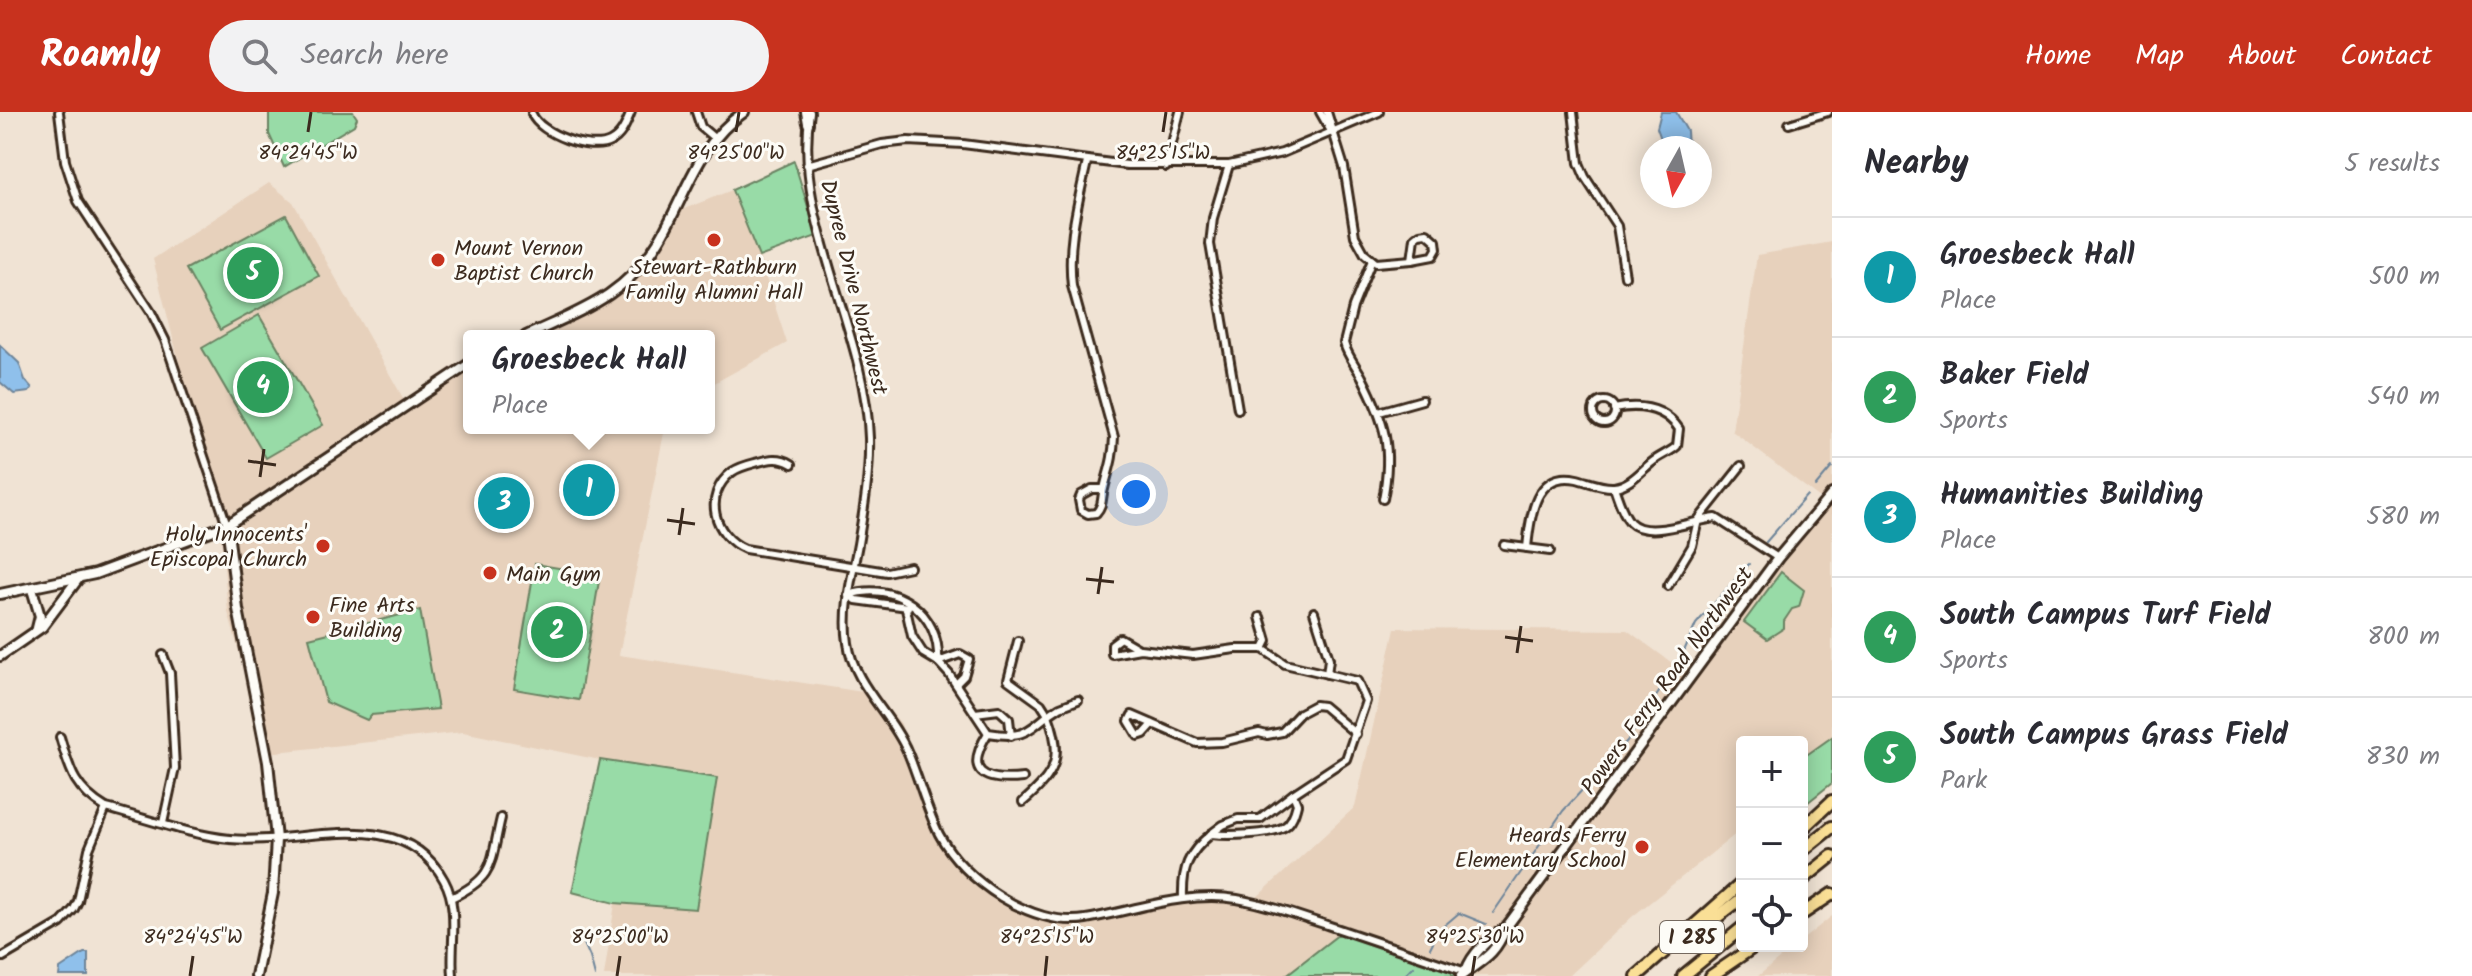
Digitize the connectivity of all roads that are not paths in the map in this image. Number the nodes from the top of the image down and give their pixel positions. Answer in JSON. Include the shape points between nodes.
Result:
{"nodes":[{"id":1,"x":59,"y":112,"type":"edge"},
{"id":2,"x":631,"y":112,"type":"edge"},
{"id":3,"x":696,"y":112,"type":"edge"},
{"id":4,"x":744,"y":112,"type":"edge"},
{"id":5,"x":808,"y":112,"type":"edge"},
{"id":6,"x":1180,"y":112,"type":"edge"},
{"id":7,"x":1320,"y":112,"type":"edge"},
{"id":8,"x":1327,"y":112,"type":"edge"},
{"id":9,"x":1379,"y":112,"type":"edge"},
{"id":10,"x":1573,"y":112,"type":"edge"},
{"id":11,"x":1828,"y":112,"type":"edge"},
{"id":12,"x":532,"y":114,"type":"dead end"},
{"id":13,"x":808,"y":123,"type":"joint"},
{"id":14,"x":1789,"y":124,"type":"dead end"},
{"id":15,"x":1332,"y":133,"type":"junction"},
{"id":16,"x":714,"y":138,"type":"junction"},
{"id":17,"x":1087,"y":162,"type":"junction"},
{"id":18,"x":807,"y":165,"type":"junction"},
{"id":19,"x":1229,"y":165,"type":"junction"},
{"id":20,"x":1166,"y":167,"type":"junction"},
{"id":21,"x":1372,"y":260,"type":"junction"},
{"id":22,"x":1412,"y":260,"type":"junction"},
{"id":23,"x":1625,"y":276,"type":"dead end"},
{"id":24,"x":539,"y":330,"type":"edge"},
{"id":25,"x":463,"y":368,"type":"edge"},
{"id":26,"x":1422,"y":400,"type":"dead end"},
{"id":27,"x":1238,"y":409,"type":"dead end"},
{"id":28,"x":1614,"y":409,"type":"dead end"},
{"id":29,"x":1379,"y":412,"type":"junction"},
{"id":30,"x":792,"y":464,"type":"dead end"},
{"id":31,"x":1741,"y":466,"type":"dead end"},
{"id":32,"x":1614,"y":487,"type":"junction"},
{"id":33,"x":1104,"y":489,"type":"junction"},
{"id":34,"x":1832,"y":494,"type":"edge"},
{"id":35,"x":1383,"y":499,"type":"dead end"},
{"id":36,"x":1698,"y":520,"type":"junction"},
{"id":37,"x":227,"y":525,"type":"junction"},
{"id":38,"x":1504,"y":545,"type":"dead end"},
{"id":39,"x":1527,"y":548,"type":"junction"},
{"id":40,"x":1550,"y":551,"type":"dead end"},
{"id":41,"x":1778,"y":558,"type":"junction"},
{"id":42,"x":853,"y":567,"type":"junction"},
{"id":43,"x":910,"y":567,"type":"dead end"},
{"id":44,"x":78,"y":578,"type":"junction"},
{"id":45,"x":1668,"y":586,"type":"dead end"},
{"id":46,"x":32,"y":589,"type":"junction"},
{"id":47,"x":0,"y":594,"type":"edge"},
{"id":48,"x":848,"y":595,"type":"junction"},
{"id":49,"x":915,"y":603,"type":"junction"},
{"id":50,"x":906,"y":609,"type":"junction"},
{"id":51,"x":1314,"y":612,"type":"dead end"},
{"id":52,"x":1260,"y":617,"type":"dead end"},
{"id":53,"x":37,"y":629,"type":"junction"},
{"id":54,"x":1018,"y":641,"type":"dead end"},
{"id":55,"x":1139,"y":649,"type":"dead end"},
{"id":56,"x":1263,"y":649,"type":"junction"},
{"id":57,"x":163,"y":655,"type":"dead end"},
{"id":58,"x":0,"y":656,"type":"edge"},
{"id":59,"x":938,"y":662,"type":"junction"},
{"id":60,"x":1327,"y":674,"type":"junction"},
{"id":61,"x":956,"y":684,"type":"junction"},
{"id":62,"x":1078,"y":700,"type":"dead end"},
{"id":63,"x":975,"y":713,"type":"junction"},
{"id":64,"x":1048,"y":715,"type":"junction"},
{"id":65,"x":1153,"y":724,"type":"junction"},
{"id":66,"x":988,"y":733,"type":"junction"},
{"id":67,"x":1356,"y":734,"type":"junction"},
{"id":68,"x":1011,"y":736,"type":"junction"},
{"id":69,"x":60,"y":737,"type":"dead end"},
{"id":70,"x":1023,"y":778,"type":"dead end"},
{"id":71,"x":1293,"y":794,"type":"junction"},
{"id":72,"x":1832,"y":801,"type":"edge"},
{"id":73,"x":1023,"y":802,"type":"dead end"},
{"id":74,"x":106,"y":808,"type":"junction"},
{"id":75,"x":501,"y":818,"type":"dead end"},
{"id":76,"x":163,"y":823,"type":"junction"},
{"id":77,"x":1808,"y":823,"type":"edge"},
{"id":78,"x":1832,"y":827,"type":"edge"},
{"id":79,"x":1211,"y":834,"type":"junction"},
{"id":80,"x":276,"y":839,"type":"junction"},
{"id":81,"x":1808,"y":846,"type":"edge"},
{"id":82,"x":1832,"y":856,"type":"edge"},
{"id":83,"x":1808,"y":875,"type":"edge"},
{"id":84,"x":1736,"y":888,"type":"edge"},
{"id":85,"x":1832,"y":894,"type":"edge"},
{"id":86,"x":451,"y":898,"type":"junction"},
{"id":87,"x":1183,"y":898,"type":"junction"},
{"id":88,"x":1736,"y":903,"type":"edge"},
{"id":89,"x":1808,"y":910,"type":"edge"},
{"id":90,"x":1736,"y":933,"type":"edge"},
{"id":91,"x":1746,"y":952,"type":"edge"},
{"id":92,"x":3,"y":957,"type":"dead end"},
{"id":93,"x":1464,"y":974,"type":"edge"},
{"id":94,"x":256,"y":976,"type":"edge"},
{"id":95,"x":453,"y":976,"type":"edge"},
{"id":96,"x":1639,"y":976,"type":"edge"},
{"id":97,"x":1683,"y":976,"type":"edge"},
{"id":98,"x":1711,"y":976,"type":"edge"}],
"edges":[{"from":1,"to":37,"type":"street","via":[[73,187],[165,340]]},
{"from":2,"to":12,"type":"street","via":[[622,133],[601,146],[584,145],[542,128]]},
{"from":3,"to":16,"type":"street","via":[[701,127]]},
{"from":4,"to":16,"type":"street"},
{"from":5,"to":13,"type":"street"},
{"from":6,"to":20,"type":"street"},
{"from":7,"to":15,"type":"street"},
{"from":8,"to":15,"type":"street"},
{"from":9,"to":15,"type":"street"},
{"from":10,"to":23,"type":"street","via":[[1579,163],[1617,226]]},
{"from":11,"to":14,"type":"street"},
{"from":13,"to":18,"type":"street","name":"Dupree Drive Northwest"},
{"from":15,"to":19,"type":"street","via":[[1282,153]]},
{"from":15,"to":21,"type":"street","via":[[1344,167],[1355,236]]},
{"from":16,"to":24,"type":"street","via":[[657,244],[633,273],[588,308]]},
{"from":17,"to":18,"type":"street","via":[[908,141]]},
{"from":17,"to":20,"type":"street"},
{"from":17,"to":33,"type":"street","via":[[1069,266],[1114,437]]},
{"from":18,"to":42,"type":"street","name":"Dupree Drive Northwest","via":[[867,410],[869,463]]},
{"from":19,"to":20,"type":"street"},
{"from":19,"to":27,"type":"street","via":[[1210,244]]},
{"from":21,"to":22,"type":"street"},
{"from":21,"to":29,"type":"street","via":[[1344,343]]},
{"from":22,"to":22,"type":"street","via":[[1433,256],[1433,237],[1427,233],[1415,238]]},
{"from":25,"to":37,"type":"street"},
{"from":26,"to":29,"type":"street"},
{"from":28,"to":32,"type":"street","via":[[1655,410],[1679,429],[1677,446]]},
{"from":29,"to":35,"type":"street","via":[[1389,459]]},
{"from":30,"to":42,"type":"street","via":[[770,459],[728,476],[715,501],[721,530],[745,549]]},
{"from":31,"to":36,"type":"street"},
{"from":32,"to":36,"type":"street","via":[[1625,514],[1638,527],[1656,530]]},
{"from":32,"to":39,"type":"street","via":[[1568,478],[1550,481],[1531,518]]},
{"from":33,"to":33,"type":"street","via":[[1081,495],[1081,510],[1096,513]]},
{"from":34,"to":41,"type":"street","name":"Powers Ferry Road Northwest"},
{"from":36,"to":41,"type":"street","via":[[1716,518],[1757,544],[1758,550]]},
{"from":36,"to":45,"type":"street","via":[[1692,546]]},
{"from":37,"to":44,"type":"street"},
{"from":37,"to":80,"type":"street"},
{"from":38,"to":39,"type":"street"},
{"from":39,"to":40,"type":"street"},
{"from":41,"to":93,"type":"street","name":"Powers Ferry Road Northwest","via":[[1505,929],[1471,960]]},
{"from":42,"to":43,"type":"street","via":[[887,572]]},
{"from":42,"to":48,"type":"street","name":"Dupree Drive Northwest"},
{"from":44,"to":46,"type":"street"},
{"from":44,"to":53,"type":"street"},
{"from":46,"to":47,"type":"street"},
{"from":46,"to":53,"type":"street","via":[[40,616]]},
{"from":48,"to":49,"type":"street","via":[[887,593]]},
{"from":48,"to":50,"type":"street"},
{"from":48,"to":87,"type":"street","name":"Dupree Drive Northwest","via":[[852,663],[900,735],[937,831],[962,866],[1021,908],[1054,920]]},
{"from":49,"to":50,"type":"street"},
{"from":49,"to":59,"type":"street","via":[[932,631]]},
{"from":50,"to":59,"type":"street","via":[[912,636],[923,653]]},
{"from":51,"to":60,"type":"street","via":[[1329,659]]},
{"from":52,"to":56,"type":"street","via":[[1267,641]]},
{"from":53,"to":58,"type":"street"},
{"from":54,"to":64,"type":"street","via":[[1008,680]]},
{"from":55,"to":56,"type":"street","via":[[1193,655]]},
{"from":56,"to":60,"type":"street","via":[[1285,664]]},
{"from":57,"to":76,"type":"street","via":[[170,673],[175,768]]},
{"from":59,"to":61,"type":"street"},
{"from":59,"to":61,"type":"street","via":[[960,654],[969,659]]},
{"from":60,"to":67,"type":"street","via":[[1357,681],[1366,701]]},
{"from":61,"to":63,"type":"street"},
{"from":62,"to":64,"type":"street"},
{"from":63,"to":66,"type":"street"},
{"from":63,"to":68,"type":"street","via":[[999,710],[1009,719]]},
{"from":64,"to":68,"type":"street","via":[[1024,735]]},
{"from":64,"to":73,"type":"street","via":[[1055,732],[1053,771]]},
{"from":65,"to":65,"type":"street","via":[[1132,715],[1129,721],[1138,736]]},
{"from":65,"to":67,"type":"street","via":[[1197,743],[1222,742],[1282,732],[1315,705]]},
{"from":66,"to":68,"type":"street"},
{"from":66,"to":70,"type":"street","via":[[978,768],[989,778]]},
{"from":67,"to":71,"type":"street","via":[[1346,759]]},
{"from":69,"to":74,"type":"street","via":[[77,784]]},
{"from":71,"to":79,"type":"street","via":[[1260,819],[1238,819]]},
{"from":71,"to":79,"type":"street","via":[[1297,804],[1284,827],[1234,837]]},
{"from":72,"to":77,"type":"highway"},
{"from":74,"to":76,"type":"street"},
{"from":74,"to":92,"type":"street","via":[[74,909],[61,923]]},
{"from":75,"to":86,"type":"street","via":[[485,876],[474,888]]},
{"from":76,"to":80,"type":"street","via":[[228,839]]},
{"from":78,"to":81,"type":"highway"},
{"from":79,"to":87,"type":"street","via":[[1193,848],[1182,878]]},
{"from":80,"to":86,"type":"street","via":[[365,832],[394,837],[431,861]]},
{"from":80,"to":94,"type":"street","via":[[273,893]]},
{"from":82,"to":83,"type":"highway"},
{"from":84,"to":96,"type":"highway"},
{"from":85,"to":89,"type":"highway"},
{"from":86,"to":95,"type":"street"},
{"from":87,"to":93,"type":"street","name":"Dupree Drive Northwest","via":[[1259,903]]},
{"from":88,"to":96,"type":"highway","number":"I 285"},
{"from":90,"to":97,"type":"highway","number":"I 285"},
{"from":91,"to":98,"type":"highway"}]}
